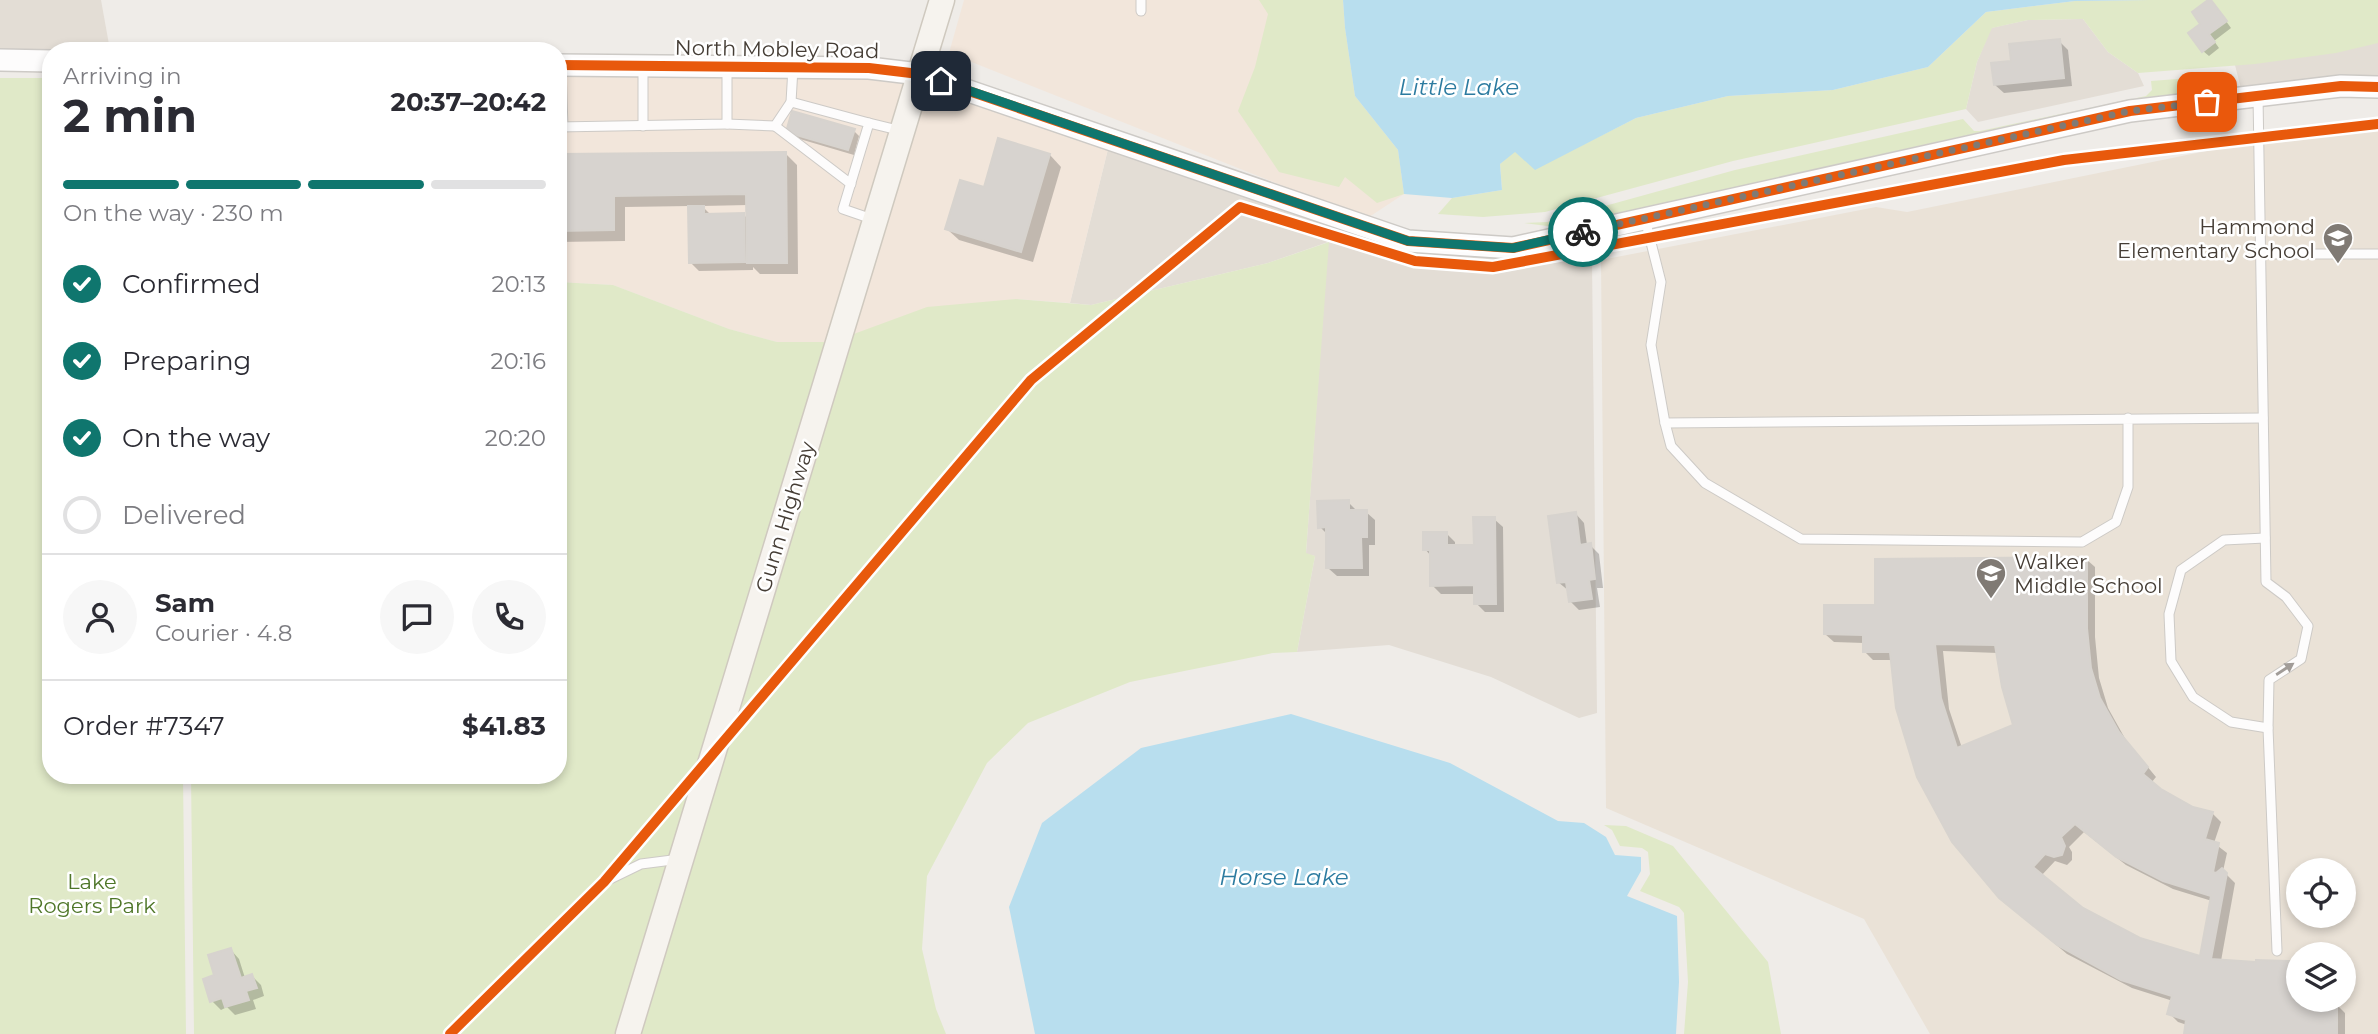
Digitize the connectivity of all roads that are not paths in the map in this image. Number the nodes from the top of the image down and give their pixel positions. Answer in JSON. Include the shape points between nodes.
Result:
{"nodes":[{"id":1,"x":942,"y":0,"type":"edge"},
{"id":2,"x":1141,"y":0,"type":"edge"},
{"id":3,"x":1141,"y":10,"type":"dead end"},
{"id":4,"x":0,"y":60,"type":"edge"},
{"id":5,"x":42,"y":61,"type":"edge"},
{"id":6,"x":567,"y":65,"type":"edge"},
{"id":7,"x":643,"y":66,"type":"junction"},
{"id":8,"x":727,"y":66,"type":"junction"},
{"id":9,"x":793,"y":67,"type":"junction"},
{"id":10,"x":919,"y":74,"type":"junction"},
{"id":11,"x":2378,"y":87,"type":"edge"},
{"id":12,"x":2258,"y":96,"type":"junction"},
{"id":13,"x":791,"y":102,"type":"junction"},
{"id":14,"x":869,"y":123,"type":"junction"},
{"id":15,"x":727,"y":124,"type":"junction"},
{"id":16,"x":643,"y":126,"type":"junction"},
{"id":17,"x":775,"y":126,"type":"junction"},
{"id":18,"x":567,"y":127,"type":"edge"},
{"id":19,"x":902,"y":131,"type":"junction"},
{"id":20,"x":851,"y":184,"type":"junction"},
{"id":21,"x":1645,"y":219,"type":"junction"},
{"id":22,"x":875,"y":220,"type":"junction"},
{"id":23,"x":2260,"y":254,"type":"junction"},
{"id":24,"x":2378,"y":254,"type":"edge"},
{"id":25,"x":2129,"y":418,"type":"junction"},
{"id":26,"x":2263,"y":418,"type":"junction"},
{"id":27,"x":1665,"y":423,"type":"junction"},
{"id":28,"x":2265,"y":538,"type":"junction"},
{"id":29,"x":2268,"y":728,"type":"junction"},
{"id":30,"x":681,"y":858,"type":"junction"},
{"id":31,"x":2277,"y":951,"type":"dead end"},
{"id":32,"x":450,"y":1034,"type":"edge"},
{"id":33,"x":628,"y":1034,"type":"edge"}],
"edges":[{"from":1,"to":10,"type":"main road","name":"Gunn Highway"},
{"from":2,"to":3,"type":"lane"},
{"from":4,"to":5,"type":"street"},
{"from":6,"to":7,"type":"street","name":"North Mobley Road"},
{"from":7,"to":8,"type":"street","name":"North Mobley Road"},
{"from":7,"to":16,"type":"lane"},
{"from":8,"to":9,"type":"street","name":"North Mobley Road"},
{"from":8,"to":15,"type":"lane"},
{"from":9,"to":10,"type":"street","name":"North Mobley Road"},
{"from":9,"to":13,"type":"lane"},
{"from":10,"to":19,"type":"main road","name":"Gunn Highway"},
{"from":10,"to":21,"type":"street","name":"North Mobley Road","via":[[1408,241],[1513,248]]},
{"from":11,"to":12,"type":"street","name":"North Mobley Road","via":[[2341,86]]},
{"from":12,"to":21,"type":"street","name":"North Mobley Road","via":[[2130,111]]},
{"from":12,"to":23,"type":"lane"},
{"from":13,"to":14,"type":"lane"},
{"from":13,"to":17,"type":"lane"},
{"from":14,"to":19,"type":"lane"},
{"from":14,"to":20,"type":"lane"},
{"from":15,"to":16,"type":"lane"},
{"from":15,"to":17,"type":"lane"},
{"from":16,"to":18,"type":"lane"},
{"from":17,"to":20,"type":"lane"},
{"from":19,"to":22,"type":"main road","name":"Gunn Highway"},
{"from":20,"to":22,"type":"lane","via":[[843,209]]},
{"from":21,"to":27,"type":"lane","via":[[1661,282],[1651,345]]},
{"from":22,"to":30,"type":"main road","name":"Gunn Highway"},
{"from":23,"to":24,"type":"lane"},
{"from":23,"to":26,"type":"lane"},
{"from":25,"to":26,"type":"lane"},
{"from":25,"to":27,"type":"lane"},
{"from":25,"to":27,"type":"lane","via":[[2129,487],[2116,522],[2082,542],[1801,540],[1705,483],[1671,446]]},
{"from":26,"to":28,"type":"lane"},
{"from":29,"to":28,"type":"lane","one_way":true,"via":[[2269,680],[2301,659],[2308,626],[2286,597],[2266,582]]},
{"from":28,"to":29,"type":"lane","via":[[2224,540],[2181,570],[2169,614],[2172,661],[2193,697],[2231,722]]},
{"from":29,"to":31,"type":"lane"},
{"from":30,"to":32,"type":"lane","via":[[641,864],[604,881]]},
{"from":30,"to":33,"type":"main road","name":"Gunn Highway"}]}
